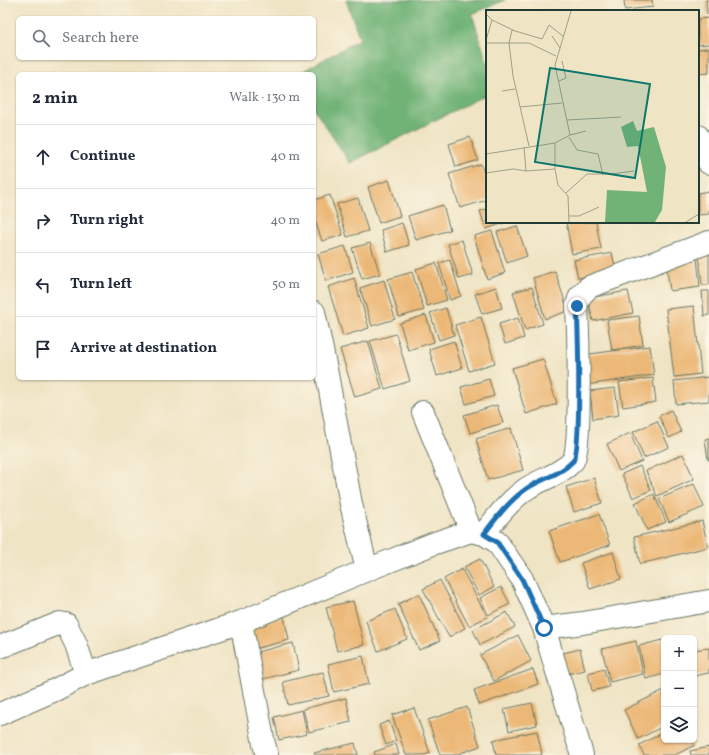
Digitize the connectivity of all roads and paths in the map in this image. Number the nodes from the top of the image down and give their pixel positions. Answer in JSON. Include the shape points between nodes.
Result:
{"nodes":[{"id":1,"x":699,"y":138,"type":"edge"},
{"id":2,"x":709,"y":163,"type":"edge"},
{"id":3,"x":709,"y":242,"type":"edge"},
{"id":4,"x":316,"y":321,"type":"edge"},
{"id":5,"x":423,"y":412,"type":"dead end"},
{"id":6,"x":477,"y":532,"type":"junction"},
{"id":7,"x":367,"y":570,"type":"junction"},
{"id":8,"x":709,"y":601,"type":"edge"},
{"id":9,"x":241,"y":622,"type":"junction"},
{"id":10,"x":544,"y":628,"type":"junction"},
{"id":11,"x":0,"y":647,"type":"edge"},
{"id":12,"x":86,"y":674,"type":"junction"},
{"id":13,"x":0,"y":714,"type":"edge"},
{"id":14,"x":267,"y":755,"type":"edge"},
{"id":15,"x":582,"y":755,"type":"edge"}],
"edges":[{"from":1,"to":2,"type":"street"},
{"from":3,"to":6,"type":"street","via":[[589,287],[580,296],[577,306],[579,368],[577,441],[574,459],[565,469],[526,489]]},
{"from":4,"to":7,"type":"street","via":[[351,504]]},
{"from":5,"to":6,"type":"street"},
{"from":6,"to":7,"type":"street"},
{"from":6,"to":10,"type":"street","via":[[497,542],[518,573]]},
{"from":7,"to":9,"type":"street"},
{"from":8,"to":10,"type":"street"},
{"from":9,"to":12,"type":"street"},
{"from":9,"to":14,"type":"street"},
{"from":10,"to":15,"type":"street"},
{"from":11,"to":12,"type":"street","via":[[60,623],[66,624]]},
{"from":12,"to":13,"type":"street"}]}
